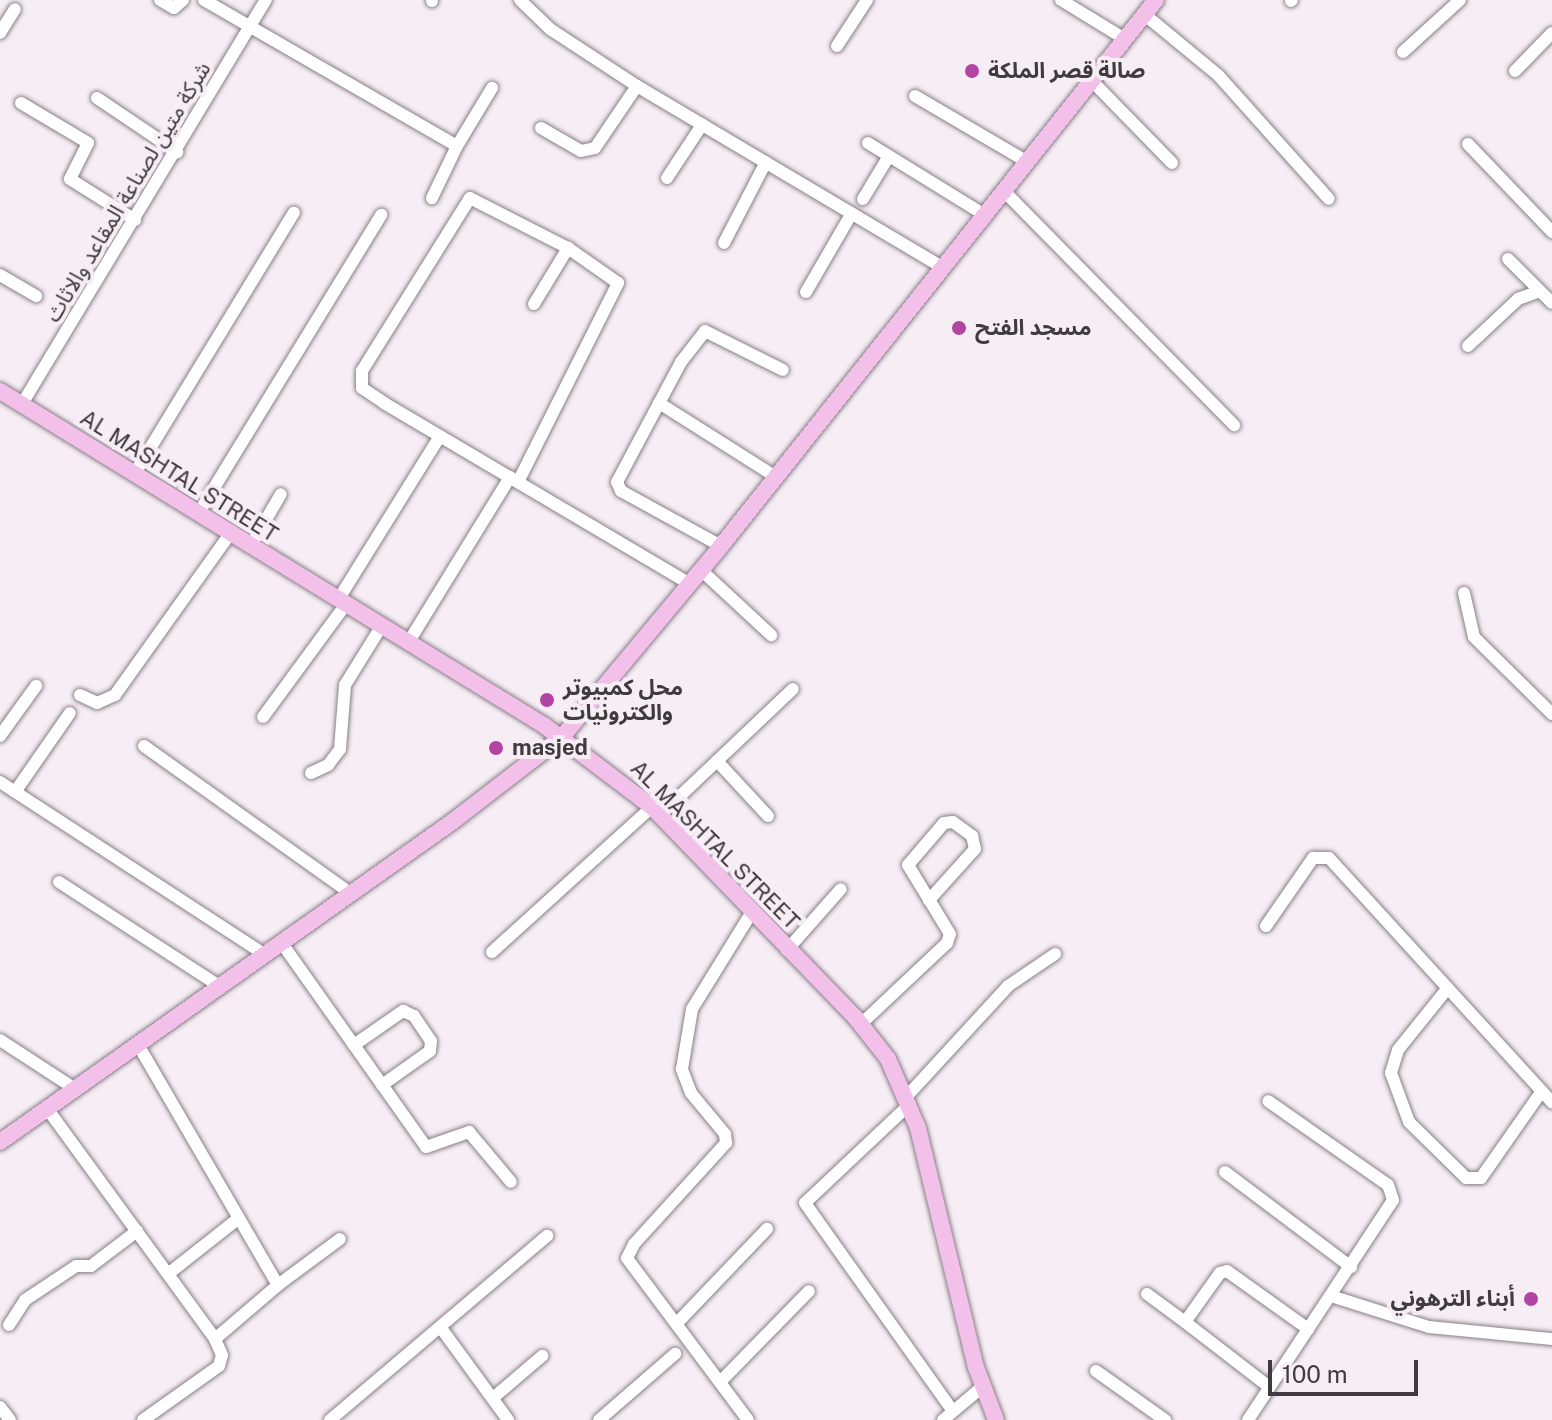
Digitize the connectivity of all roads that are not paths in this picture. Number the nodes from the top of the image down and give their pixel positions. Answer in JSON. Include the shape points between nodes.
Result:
{"nodes":[{"id":1,"x":160,"y":0,"type":"edge"},
{"id":2,"x":183,"y":0,"type":"edge"},
{"id":3,"x":204,"y":0,"type":"edge"},
{"id":4,"x":266,"y":0,"type":"edge"},
{"id":5,"x":520,"y":0,"type":"edge"},
{"id":6,"x":867,"y":0,"type":"edge"},
{"id":7,"x":1061,"y":0,"type":"edge"},
{"id":8,"x":1156,"y":0,"type":"edge"},
{"id":9,"x":1460,"y":0,"type":"edge"},
{"id":10,"x":15,"y":9,"type":"dead end"},
{"id":11,"x":1144,"y":14,"type":"junction"},
{"id":12,"x":250,"y":27,"type":"junction"},
{"id":13,"x":0,"y":33,"type":"edge"},
{"id":14,"x":1552,"y":33,"type":"edge"},
{"id":15,"x":1125,"y":39,"type":"junction"},
{"id":16,"x":837,"y":46,"type":"dead end"},
{"id":17,"x":1403,"y":52,"type":"dead end"},
{"id":18,"x":1515,"y":71,"type":"dead end"},
{"id":19,"x":1091,"y":80,"type":"junction"},
{"id":20,"x":637,"y":86,"type":"junction"},
{"id":21,"x":492,"y":88,"type":"dead end"},
{"id":22,"x":915,"y":96,"type":"dead end"},
{"id":23,"x":97,"y":98,"type":"dead end"},
{"id":24,"x":21,"y":103,"type":"dead end"},
{"id":25,"x":702,"y":125,"type":"junction"},
{"id":26,"x":541,"y":128,"type":"dead end"},
{"id":27,"x":868,"y":143,"type":"dead end"},
{"id":28,"x":1468,"y":144,"type":"dead end"},
{"id":29,"x":457,"y":146,"type":"junction"},
{"id":30,"x":177,"y":152,"type":"junction"},
{"id":31,"x":889,"y":156,"type":"junction"},
{"id":32,"x":1026,"y":161,"type":"junction"},
{"id":33,"x":766,"y":162,"type":"junction"},
{"id":34,"x":1172,"y":163,"type":"dead end"},
{"id":35,"x":667,"y":178,"type":"dead end"},
{"id":36,"x":1003,"y":190,"type":"junction"},
{"id":37,"x":432,"y":198,"type":"dead end"},
{"id":38,"x":863,"y":199,"type":"dead end"},
{"id":39,"x":1329,"y":199,"type":"dead end"},
{"id":40,"x":294,"y":213,"type":"dead end"},
{"id":41,"x":852,"y":213,"type":"junction"},
{"id":42,"x":983,"y":214,"type":"junction"},
{"id":43,"x":381,"y":215,"type":"dead end"},
{"id":44,"x":135,"y":220,"type":"junction"},
{"id":45,"x":1552,"y":232,"type":"edge"},
{"id":46,"x":724,"y":243,"type":"dead end"},
{"id":47,"x":568,"y":248,"type":"junction"},
{"id":48,"x":1508,"y":259,"type":"dead end"},
{"id":49,"x":942,"y":267,"type":"junction"},
{"id":50,"x":0,"y":275,"type":"edge"},
{"id":51,"x":1540,"y":291,"type":"junction"},
{"id":52,"x":806,"y":292,"type":"dead end"},
{"id":53,"x":36,"y":296,"type":"dead end"},
{"id":54,"x":1552,"y":303,"type":"edge"},
{"id":55,"x":534,"y":304,"type":"dead end"},
{"id":56,"x":1468,"y":346,"type":"dead end"},
{"id":57,"x":783,"y":370,"type":"dead end"},
{"id":58,"x":0,"y":391,"type":"edge"},
{"id":59,"x":659,"y":403,"type":"junction"},
{"id":60,"x":22,"y":404,"type":"junction"},
{"id":61,"x":1234,"y":425,"type":"dead end"},
{"id":62,"x":440,"y":436,"type":"junction"},
{"id":63,"x":135,"y":473,"type":"junction"},
{"id":64,"x":776,"y":477,"type":"junction"},
{"id":65,"x":514,"y":480,"type":"junction"},
{"id":66,"x":281,"y":494,"type":"dead end"},
{"id":67,"x":198,"y":514,"type":"junction"},
{"id":68,"x":229,"y":535,"type":"junction"},
{"id":69,"x":721,"y":546,"type":"junction"},
{"id":70,"x":250,"y":547,"type":"junction"},
{"id":71,"x":701,"y":570,"type":"junction"},
{"id":72,"x":690,"y":584,"type":"junction"},
{"id":73,"x":1464,"y":593,"type":"dead end"},
{"id":74,"x":342,"y":602,"type":"junction"},
{"id":75,"x":381,"y":627,"type":"junction"},
{"id":76,"x":771,"y":635,"type":"dead end"},
{"id":77,"x":408,"y":643,"type":"junction"},
{"id":78,"x":36,"y":686,"type":"dead end"},
{"id":79,"x":793,"y":689,"type":"dead end"},
{"id":80,"x":80,"y":695,"type":"dead end"},
{"id":81,"x":70,"y":713,"type":"dead end"},
{"id":82,"x":1552,"y":714,"type":"edge"},
{"id":83,"x":263,"y":717,"type":"dead end"},
{"id":84,"x":0,"y":736,"type":"edge"},
{"id":85,"x":562,"y":737,"type":"junction"},
{"id":86,"x":144,"y":746,"type":"dead end"},
{"id":87,"x":717,"y":761,"type":"junction"},
{"id":88,"x":311,"y":773,"type":"dead end"},
{"id":89,"x":0,"y":782,"type":"edge"},
{"id":90,"x":15,"y":792,"type":"junction"},
{"id":91,"x":656,"y":811,"type":"junction"},
{"id":92,"x":768,"y":816,"type":"dead end"},
{"id":93,"x":59,"y":882,"type":"dead end"},
{"id":94,"x":841,"y":889,"type":"dead end"},
{"id":95,"x":350,"y":893,"type":"junction"},
{"id":96,"x":929,"y":900,"type":"junction"},
{"id":97,"x":752,"y":912,"type":"junction"},
{"id":98,"x":1266,"y":926,"type":"dead end"},
{"id":99,"x":281,"y":942,"type":"junction"},
{"id":100,"x":787,"y":950,"type":"junction"},
{"id":101,"x":492,"y":952,"type":"dead end"},
{"id":102,"x":264,"y":954,"type":"junction"},
{"id":103,"x":1055,"y":954,"type":"dead end"},
{"id":104,"x":219,"y":986,"type":"junction"},
{"id":105,"x":1447,"y":989,"type":"junction"},
{"id":106,"x":861,"y":1024,"type":"junction"},
{"id":107,"x":0,"y":1040,"type":"edge"},
{"id":108,"x":137,"y":1043,"type":"junction"},
{"id":109,"x":354,"y":1045,"type":"junction"},
{"id":110,"x":382,"y":1085,"type":"junction"},
{"id":111,"x":72,"y":1087,"type":"junction"},
{"id":112,"x":1542,"y":1091,"type":"junction"},
{"id":113,"x":908,"y":1100,"type":"junction"},
{"id":114,"x":1268,"y":1101,"type":"dead end"},
{"id":115,"x":1552,"y":1102,"type":"edge"},
{"id":116,"x":46,"y":1107,"type":"junction"},
{"id":117,"x":0,"y":1142,"type":"edge"},
{"id":118,"x":1225,"y":1172,"type":"dead end"},
{"id":119,"x":511,"y":1182,"type":"dead end"},
{"id":120,"x":239,"y":1218,"type":"junction"},
{"id":121,"x":767,"y":1229,"type":"dead end"},
{"id":122,"x":137,"y":1231,"type":"junction"},
{"id":123,"x":547,"y":1236,"type":"dead end"},
{"id":124,"x":340,"y":1239,"type":"dead end"},
{"id":125,"x":1351,"y":1267,"type":"junction"},
{"id":126,"x":168,"y":1274,"type":"junction"},
{"id":127,"x":278,"y":1285,"type":"junction"},
{"id":128,"x":809,"y":1291,"type":"dead end"},
{"id":129,"x":1147,"y":1294,"type":"dead end"},
{"id":130,"x":1331,"y":1296,"type":"junction"},
{"id":131,"x":678,"y":1322,"type":"junction"},
{"id":132,"x":1185,"y":1322,"type":"junction"},
{"id":133,"x":9,"y":1325,"type":"dead end"},
{"id":134,"x":441,"y":1328,"type":"junction"},
{"id":135,"x":1308,"y":1329,"type":"junction"},
{"id":136,"x":215,"y":1339,"type":"junction"},
{"id":137,"x":1552,"y":1339,"type":"edge"},
{"id":138,"x":675,"y":1354,"type":"dead end"},
{"id":139,"x":542,"y":1356,"type":"dead end"},
{"id":140,"x":1096,"y":1371,"type":"dead end"},
{"id":141,"x":720,"y":1382,"type":"junction"},
{"id":142,"x":982,"y":1387,"type":"junction"},
{"id":143,"x":1269,"y":1387,"type":"junction"},
{"id":144,"x":493,"y":1398,"type":"junction"},
{"id":145,"x":0,"y":1407,"type":"edge"},
{"id":146,"x":953,"y":1411,"type":"junction"},
{"id":147,"x":10,"y":1420,"type":"edge"},
{"id":148,"x":143,"y":1420,"type":"edge"},
{"id":149,"x":330,"y":1420,"type":"edge"},
{"id":150,"x":508,"y":1420,"type":"edge"},
{"id":151,"x":599,"y":1420,"type":"edge"},
{"id":152,"x":748,"y":1420,"type":"edge"},
{"id":153,"x":943,"y":1420,"type":"edge"},
{"id":154,"x":996,"y":1420,"type":"edge"},
{"id":155,"x":1165,"y":1420,"type":"edge"},
{"id":156,"x":1248,"y":1420,"type":"edge"}],
"edges":[{"from":1,"to":2,"type":"street","via":[[174,8]]},
{"from":3,"to":12,"type":"street"},
{"from":4,"to":12,"type":"street","name":"شركة متين لصناعة المقاعد والاثاث"},
{"from":5,"to":20,"type":"street","via":[[550,29]]},
{"from":6,"to":16,"type":"street"},
{"from":7,"to":15,"type":"street"},
{"from":8,"to":11,"type":"main road"},
{"from":9,"to":17,"type":"street"},
{"from":10,"to":13,"type":"street"},
{"from":11,"to":15,"type":"main road"},
{"from":11,"to":39,"type":"street","via":[[1218,75]]},
{"from":12,"to":29,"type":"street"},
{"from":12,"to":30,"type":"street","name":"شركة متين لصناعة المقاعد والاثاث"},
{"from":14,"to":18,"type":"street"},
{"from":15,"to":19,"type":"main road"},
{"from":19,"to":32,"type":"main road"},
{"from":19,"to":34,"type":"street"},
{"from":20,"to":25,"type":"street"},
{"from":20,"to":26,"type":"street","via":[[595,148],[581,151]]},
{"from":21,"to":29,"type":"street"},
{"from":22,"to":32,"type":"street"},
{"from":23,"to":30,"type":"street"},
{"from":24,"to":44,"type":"street","via":[[88,143],[70,179]]},
{"from":25,"to":33,"type":"street"},
{"from":25,"to":35,"type":"street"},
{"from":27,"to":31,"type":"street"},
{"from":28,"to":45,"type":"street"},
{"from":29,"to":37,"type":"street"},
{"from":30,"to":44,"type":"street","name":"شركة متين لصناعة المقاعد والاثاث"},
{"from":31,"to":38,"type":"street"},
{"from":31,"to":42,"type":"street"},
{"from":32,"to":36,"type":"main road"},
{"from":33,"to":41,"type":"street"},
{"from":33,"to":46,"type":"street"},
{"from":36,"to":42,"type":"main road"},
{"from":36,"to":61,"type":"street"},
{"from":40,"to":63,"type":"street"},
{"from":41,"to":49,"type":"street"},
{"from":41,"to":52,"type":"street"},
{"from":42,"to":49,"type":"main road"},
{"from":43,"to":67,"type":"street"},
{"from":44,"to":60,"type":"street","name":"شركة متين لصناعة المقاعد والاثاث"},
{"from":47,"to":55,"type":"street"},
{"from":47,"to":62,"type":"street","via":[[479,199],[467,201],[360,378],[366,392]]},
{"from":47,"to":65,"type":"street","via":[[614,275],[616,294]]},
{"from":48,"to":51,"type":"street"},
{"from":49,"to":64,"type":"main road"},
{"from":50,"to":53,"type":"street"},
{"from":51,"to":54,"type":"street"},
{"from":51,"to":56,"type":"street","via":[[1518,299]]},
{"from":57,"to":59,"type":"street","via":[[705,331]]},
{"from":58,"to":60,"type":"main road","name":"AL MASHTAL STREET"},
{"from":59,"to":64,"type":"street"},
{"from":59,"to":69,"type":"street","via":[[618,488]]},
{"from":60,"to":63,"type":"main road","name":"AL MASHTAL STREET"},
{"from":62,"to":65,"type":"street"},
{"from":62,"to":74,"type":"street"},
{"from":63,"to":67,"type":"main road","name":"AL MASHTAL STREET"},
{"from":64,"to":69,"type":"main road"},
{"from":65,"to":72,"type":"street"},
{"from":65,"to":77,"type":"street"},
{"from":66,"to":70,"type":"street"},
{"from":67,"to":68,"type":"main road","name":"AL MASHTAL STREET"},
{"from":68,"to":70,"type":"main road","name":"AL MASHTAL STREET"},
{"from":68,"to":80,"type":"street","via":[[115,695],[97,703]]},
{"from":69,"to":71,"type":"main road"},
{"from":70,"to":74,"type":"main road","name":"AL MASHTAL STREET"},
{"from":71,"to":72,"type":"main road"},
{"from":71,"to":76,"type":"street"},
{"from":72,"to":85,"type":"main road"},
{"from":73,"to":82,"type":"street","via":[[1480,644]]},
{"from":74,"to":75,"type":"main road","name":"AL MASHTAL STREET"},
{"from":74,"to":83,"type":"street"},
{"from":75,"to":77,"type":"main road","name":"AL MASHTAL STREET"},
{"from":75,"to":88,"type":"street","via":[[345,685],[340,749],[328,765]]},
{"from":77,"to":85,"type":"main road","name":"AL MASHTAL STREET"},
{"from":78,"to":84,"type":"street"},
{"from":79,"to":87,"type":"street"},
{"from":81,"to":90,"type":"street"},
{"from":85,"to":91,"type":"main road","name":"AL MASHTAL STREET"},
{"from":85,"to":95,"type":"main road"},
{"from":86,"to":95,"type":"street"},
{"from":87,"to":91,"type":"street"},
{"from":87,"to":92,"type":"street"},
{"from":89,"to":90,"type":"street"},
{"from":90,"to":102,"type":"street"},
{"from":91,"to":97,"type":"main road","name":"AL MASHTAL STREET"},
{"from":91,"to":101,"type":"street"},
{"from":93,"to":104,"type":"street"},
{"from":94,"to":100,"type":"street"},
{"from":95,"to":99,"type":"main road"},
{"from":96,"to":96,"type":"street","via":[[975,849],[972,836],[953,822],[944,823],[908,865]]},
{"from":96,"to":106,"type":"street","via":[[950,934],[947,943]]},
{"from":97,"to":100,"type":"main road","name":"AL MASHTAL STREET"},
{"from":97,"to":131,"type":"street","via":[[698,997],[686,1032],[682,1069],[726,1143],[628,1252],[630,1264]]},
{"from":98,"to":105,"type":"street","via":[[1313,858],[1329,858]]},
{"from":99,"to":102,"type":"main road"},
{"from":99,"to":109,"type":"street"},
{"from":100,"to":106,"type":"main road","name":"AL MASHTAL STREET"},
{"from":102,"to":104,"type":"main road"},
{"from":103,"to":113,"type":"street","via":[[1008,986]]},
{"from":104,"to":108,"type":"main road"},
{"from":105,"to":112,"type":"street"},
{"from":105,"to":112,"type":"street","via":[[1398,1050],[1391,1073],[1409,1122],[1466,1178],[1481,1178]]},
{"from":106,"to":113,"type":"main road","name":"AL MASHTAL STREET","via":[[888,1059]]},
{"from":107,"to":111,"type":"street"},
{"from":108,"to":111,"type":"main road"},
{"from":108,"to":120,"type":"street"},
{"from":109,"to":110,"type":"street"},
{"from":109,"to":110,"type":"street","via":[[403,1011],[414,1016],[431,1041],[430,1051]]},
{"from":110,"to":119,"type":"street","via":[[426,1147],[469,1132]]},
{"from":111,"to":116,"type":"main road"},
{"from":112,"to":115,"type":"street"},
{"from":113,"to":142,"type":"main road","name":"AL MASHTAL STREET"},
{"from":113,"to":146,"type":"street","via":[[805,1203]]},
{"from":114,"to":125,"type":"street","via":[[1388,1185],[1393,1200]]},
{"from":116,"to":117,"type":"main road"},
{"from":116,"to":122,"type":"street"},
{"from":118,"to":125,"type":"street"},
{"from":120,"to":126,"type":"street"},
{"from":120,"to":127,"type":"street"},
{"from":121,"to":131,"type":"street"},
{"from":122,"to":126,"type":"street"},
{"from":122,"to":133,"type":"street","via":[[91,1266],[76,1266],[25,1300]]},
{"from":123,"to":134,"type":"street"},
{"from":124,"to":127,"type":"street"},
{"from":125,"to":130,"type":"street"},
{"from":126,"to":136,"type":"street"},
{"from":127,"to":136,"type":"street"},
{"from":128,"to":141,"type":"street"},
{"from":129,"to":132,"type":"street"},
{"from":130,"to":135,"type":"street"},
{"from":130,"to":137,"type":"street","via":[[1429,1327]]},
{"from":131,"to":141,"type":"street"},
{"from":132,"to":135,"type":"street","via":[[1220,1273],[1227,1271]]},
{"from":132,"to":143,"type":"street"},
{"from":134,"to":144,"type":"street"},
{"from":134,"to":149,"type":"street"},
{"from":135,"to":143,"type":"street"},
{"from":136,"to":148,"type":"street","via":[[222,1355],[219,1366]]},
{"from":138,"to":151,"type":"street"},
{"from":139,"to":144,"type":"street"},
{"from":140,"to":155,"type":"street"},
{"from":141,"to":152,"type":"street"},
{"from":142,"to":146,"type":"street"},
{"from":142,"to":154,"type":"main road","name":"AL MASHTAL STREET"},
{"from":143,"to":156,"type":"street"},
{"from":144,"to":150,"type":"street"},
{"from":145,"to":147,"type":"street"},
{"from":146,"to":153,"type":"street"}]}
